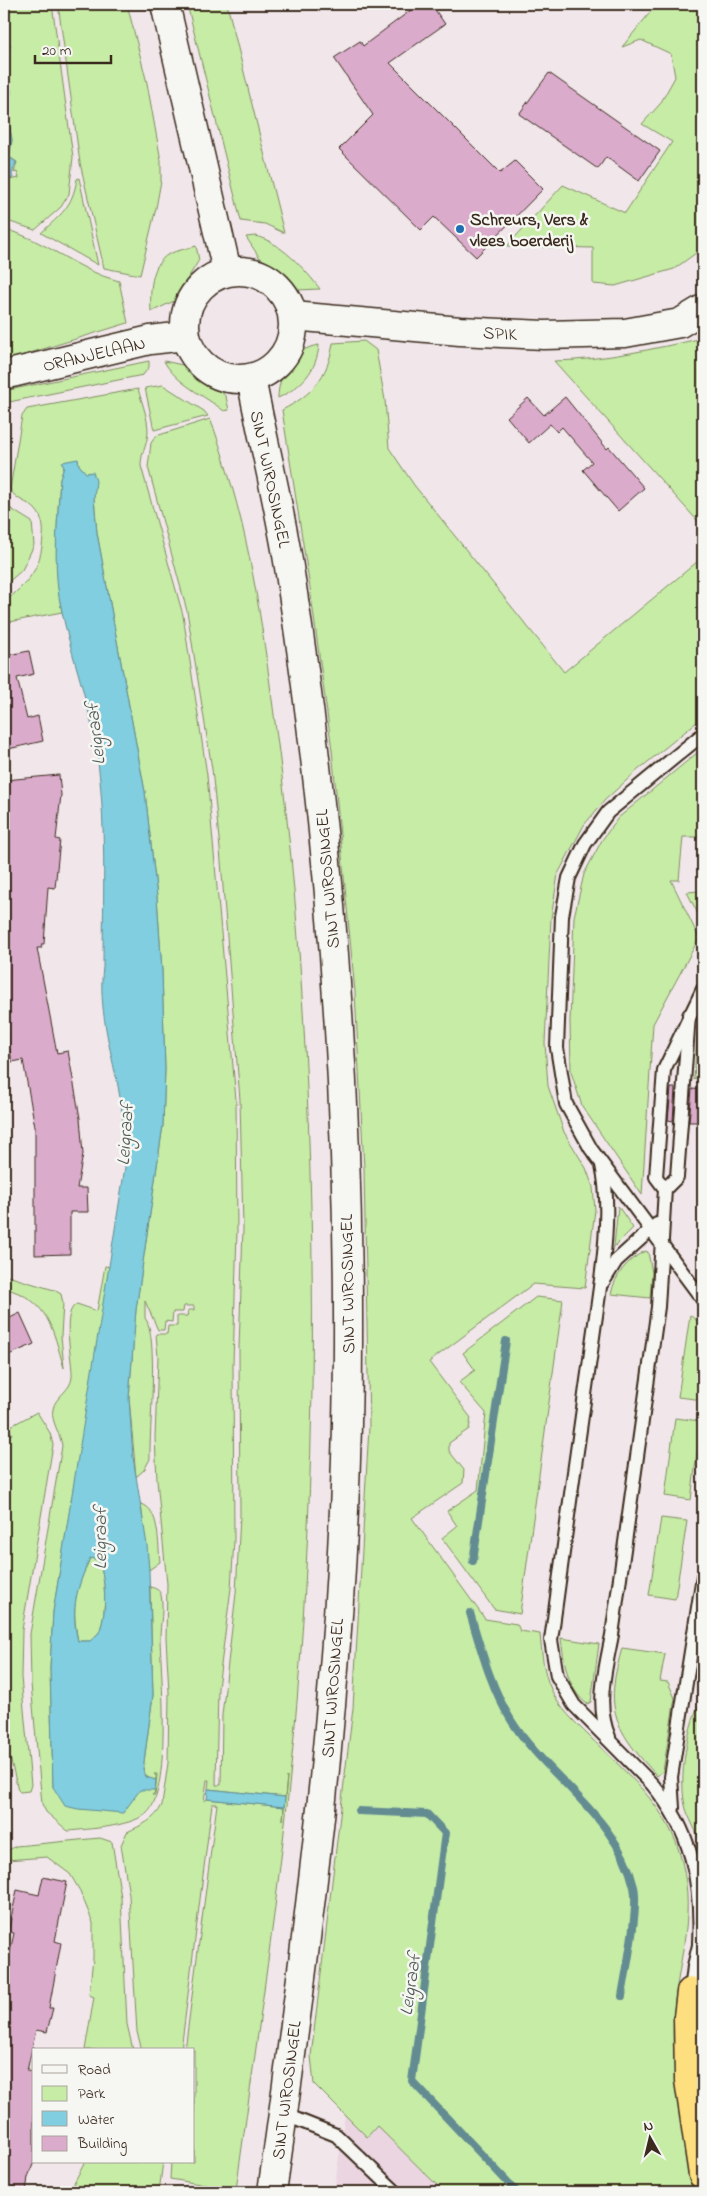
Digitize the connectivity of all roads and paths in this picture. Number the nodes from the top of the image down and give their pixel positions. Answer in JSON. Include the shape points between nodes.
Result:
{"nodes":[{"id":1,"x":165,"y":4,"type":"edge"},
{"id":2,"x":227,"y":271,"type":"junction"},
{"id":3,"x":703,"y":309,"type":"edge"},
{"id":4,"x":292,"y":316,"type":"junction"},
{"id":5,"x":185,"y":336,"type":"junction"},
{"id":6,"x":4,"y":375,"type":"edge"},
{"id":7,"x":250,"y":378,"type":"junction"},
{"id":8,"x":703,"y":734,"type":"edge"},
{"id":9,"x":703,"y":989,"type":"edge"},
{"id":10,"x":689,"y":1015,"type":"junction"},
{"id":11,"x":602,"y":1164,"type":"junction"},
{"id":12,"x":665,"y":1190,"type":"junction"},
{"id":13,"x":662,"y":1218,"type":"junction"},
{"id":14,"x":650,"y":1230,"type":"junction"},
{"id":15,"x":662,"y":1245,"type":"junction"},
{"id":16,"x":600,"y":1287,"type":"junction"},
{"id":17,"x":703,"y":1300,"type":"edge"},
{"id":18,"x":703,"y":1576,"type":"edge"},
{"id":19,"x":611,"y":1742,"type":"junction"},
{"id":20,"x":674,"y":1813,"type":"junction"},
{"id":21,"x":703,"y":1925,"type":"edge"},
{"id":22,"x":699,"y":1944,"type":"junction"},
{"id":23,"x":691,"y":1992,"type":"joint"},
{"id":24,"x":283,"y":2114,"type":"junction"},
{"id":25,"x":703,"y":2175,"type":"edge"},
{"id":26,"x":272,"y":2192,"type":"edge"},
{"id":27,"x":396,"y":2192,"type":"edge"}],
"edges":[{"from":1,"to":2,"type":"main road"},
{"from":2,"to":4,"type":"main road","via":[[252,272],[274,284],[283,293]]},
{"from":2,"to":5,"type":"main road","via":[[198,288],[184,319]]},
{"from":3,"to":4,"type":"main road","name":"SPIK","via":[[680,323],[625,332],[544,336]]},
{"from":4,"to":7,"type":"main road","via":[[293,332],[279,362]]},
{"from":5,"to":6,"type":"main road","name":"ORANJELAAN","via":[[150,340]]},
{"from":5,"to":7,"type":"main road","via":[[193,356],[209,371],[229,378]]},
{"from":7,"to":24,"type":"main road","name":"SINT WIROSINGEL","via":[[288,564],[321,814],[336,974],[346,1164],[348,1345],[336,1658],[324,1794]]},
{"from":8,"to":11,"type":"lane","via":[[608,812],[585,844],[569,878],[562,916],[557,1048],[566,1104]]},
{"from":9,"to":10,"type":"lane"},
{"from":10,"to":12,"type":"lane","via":[[677,1177]]},
{"from":10,"to":12,"type":"lane","via":[[664,1070],[656,1177]]},
{"from":11,"to":14,"type":"lane"},
{"from":11,"to":16,"type":"lane","via":[[607,1212]]},
{"from":12,"to":13,"type":"lane"},
{"from":13,"to":14,"type":"lane"},
{"from":13,"to":15,"type":"lane"},
{"from":14,"to":15,"type":"lane"},
{"from":14,"to":16,"type":"lane","via":[[616,1261]]},
{"from":15,"to":17,"type":"lane"},
{"from":15,"to":19,"type":"lane","via":[[658,1307],[603,1683],[603,1710]]},
{"from":16,"to":19,"type":"lane","via":[[551,1640],[557,1676],[564,1689],[574,1706]]},
{"from":18,"to":20,"type":"lane","via":[[671,1777]]},
{"from":19,"to":20,"type":"lane","via":[[652,1784]]},
{"from":20,"to":22,"type":"lane","via":[[696,1873]]},
{"from":21,"to":22,"type":"lane"},
{"from":22,"to":23,"type":"lane"},
{"from":23,"to":25,"type":"highway","via":[[688,2080]]},
{"from":24,"to":26,"type":"main road","name":"SINT WIROSINGEL"},
{"from":24,"to":27,"type":"lane","via":[[336,2135]]}]}
